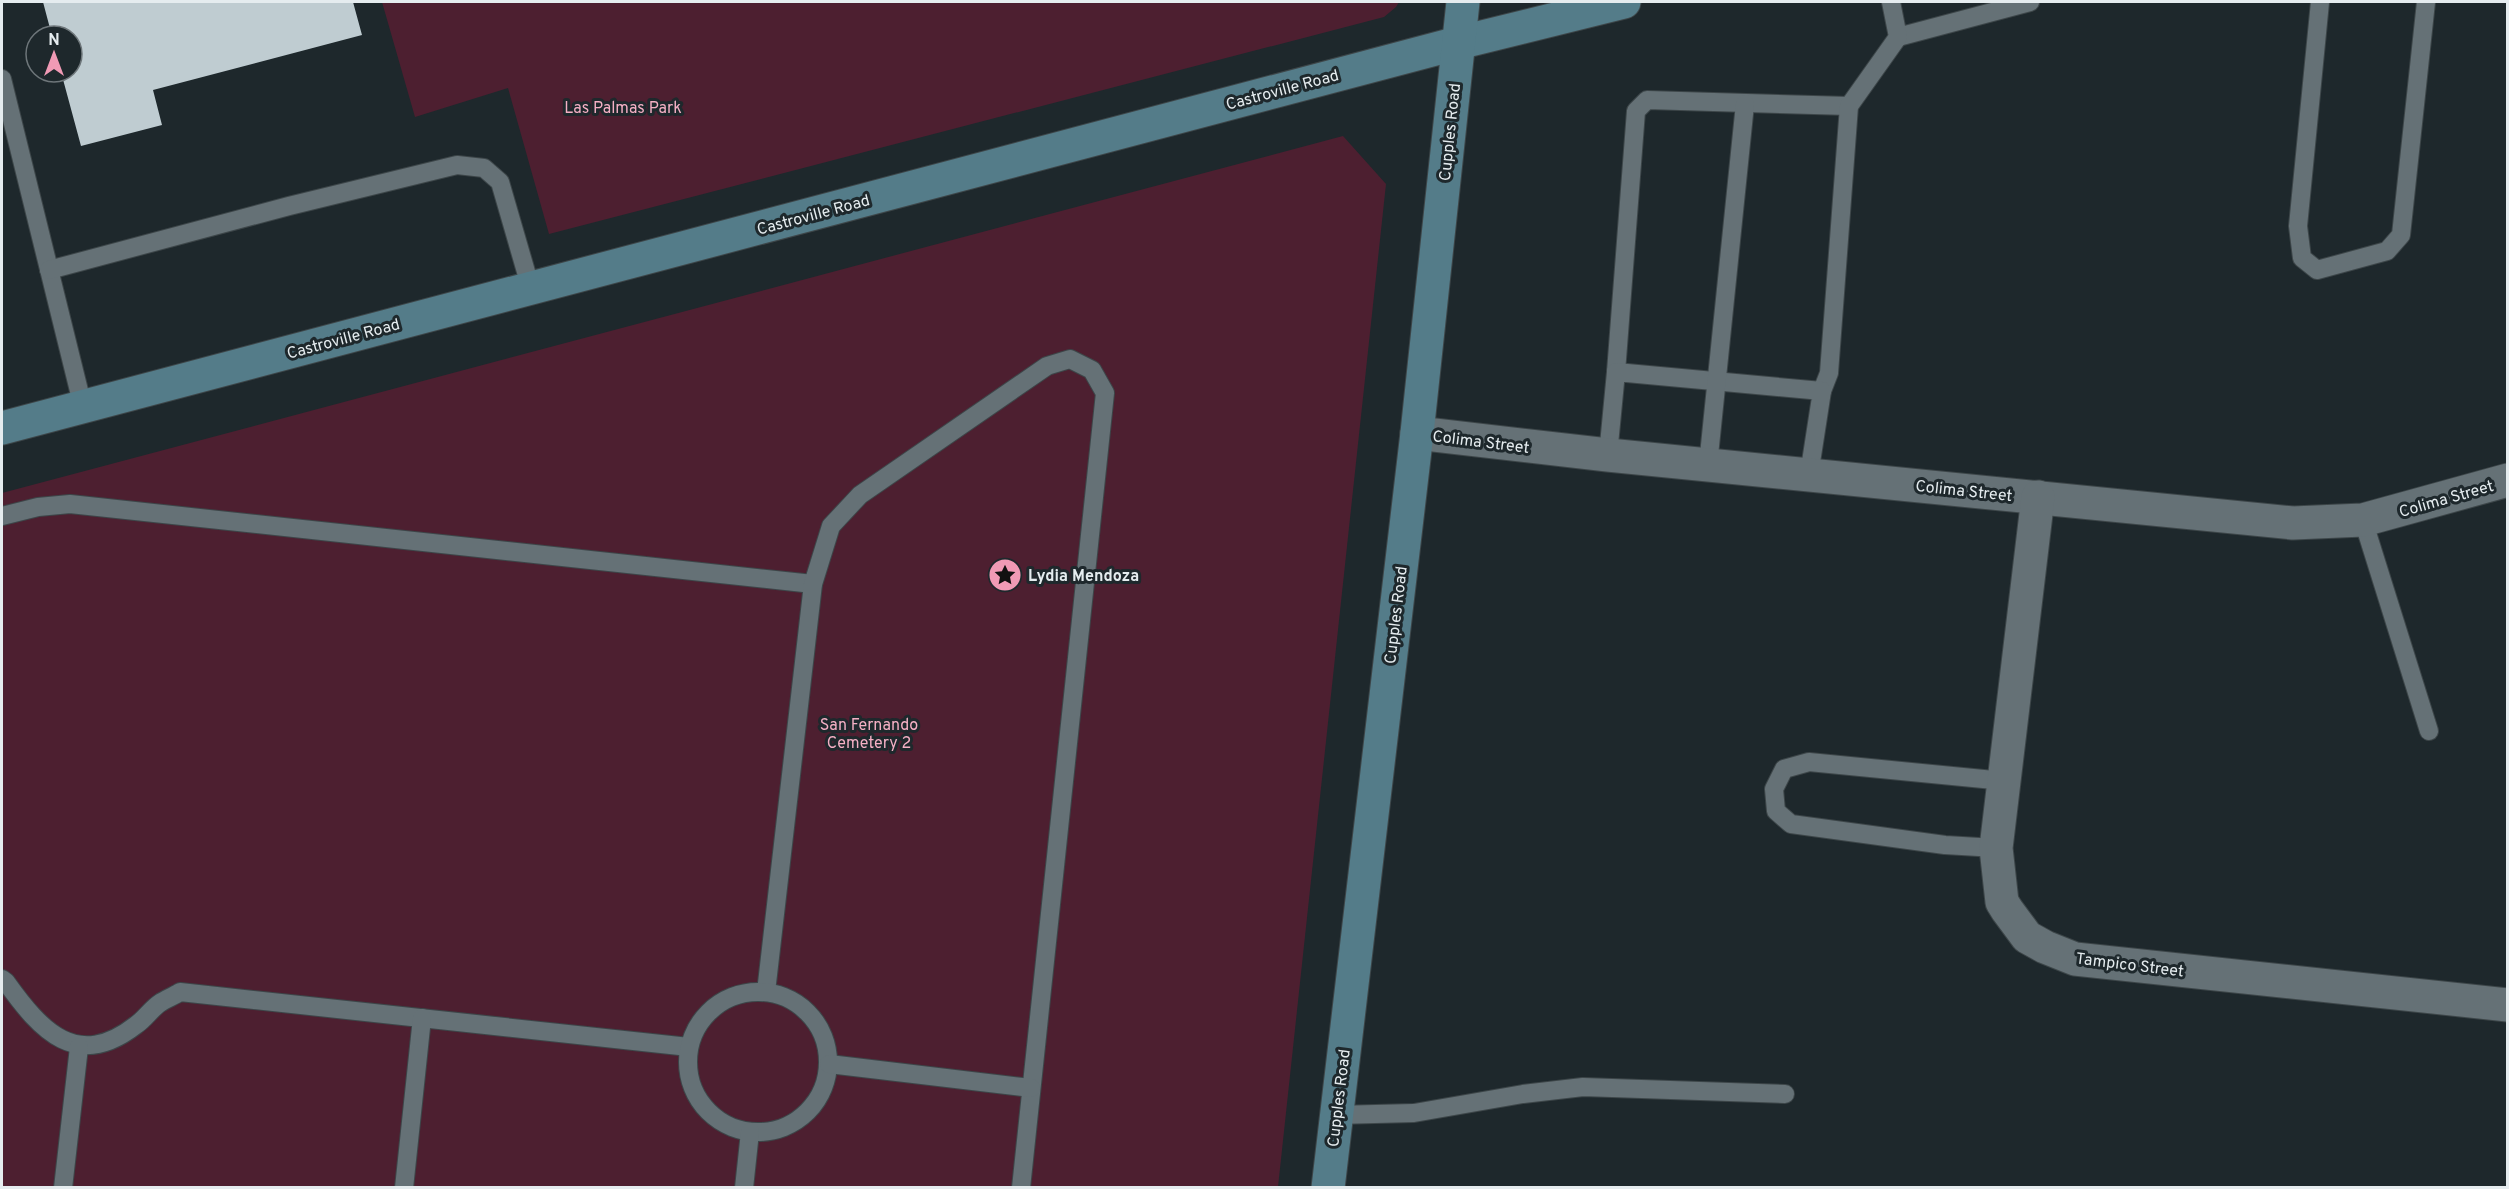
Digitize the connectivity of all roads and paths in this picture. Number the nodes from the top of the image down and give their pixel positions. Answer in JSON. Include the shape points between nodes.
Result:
{"nodes":[{"id":1,"x":1463,"y":2,"type":"edge"},
{"id":2,"x":1624,"y":2,"type":"edge"},
{"id":3,"x":1892,"y":2,"type":"edge"},
{"id":4,"x":2030,"y":2,"type":"edge"},
{"id":5,"x":2320,"y":2,"type":"edge"},
{"id":6,"x":2426,"y":2,"type":"edge"},
{"id":7,"x":1898,"y":38,"type":"junction"},
{"id":8,"x":1458,"y":43,"type":"junction"},
{"id":9,"x":2,"y":79,"type":"edge"},
{"id":10,"x":1745,"y":104,"type":"junction"},
{"id":11,"x":1849,"y":106,"type":"junction"},
{"id":12,"x":49,"y":270,"type":"junction"},
{"id":13,"x":531,"y":288,"type":"junction"},
{"id":14,"x":1616,"y":372,"type":"junction"},
{"id":15,"x":1718,"y":381,"type":"junction"},
{"id":16,"x":1822,"y":391,"type":"junction"},
{"id":17,"x":83,"y":407,"type":"junction"},
{"id":18,"x":2,"y":429,"type":"edge"},
{"id":19,"x":1417,"y":433,"type":"junction"},
{"id":20,"x":1608,"y":455,"type":"junction"},
{"id":21,"x":1708,"y":465,"type":"junction"},
{"id":22,"x":1809,"y":475,"type":"junction"},
{"id":23,"x":2508,"y":480,"type":"edge"},
{"id":24,"x":2038,"y":497,"type":"junction"},
{"id":25,"x":2,"y":516,"type":"edge"},
{"id":26,"x":2363,"y":520,"type":"junction"},
{"id":27,"x":813,"y":584,"type":"junction"},
{"id":28,"x":2428,"y":731,"type":"dead end"},
{"id":29,"x":2004,"y":781,"type":"junction"},
{"id":30,"x":1996,"y":848,"type":"junction"},
{"id":31,"x":2,"y":979,"type":"edge"},
{"id":32,"x":766,"y":992,"type":"junction"},
{"id":33,"x":2508,"y":1005,"type":"edge"},
{"id":34,"x":422,"y":1018,"type":"junction"},
{"id":35,"x":79,"y":1047,"type":"junction"},
{"id":36,"x":689,"y":1047,"type":"junction"},
{"id":37,"x":829,"y":1064,"type":"junction"},
{"id":38,"x":1031,"y":1088,"type":"junction"},
{"id":39,"x":1785,"y":1094,"type":"dead end"},
{"id":40,"x":1336,"y":1115,"type":"junction"},
{"id":41,"x":750,"y":1132,"type":"junction"},
{"id":42,"x":63,"y":1188,"type":"edge"},
{"id":43,"x":404,"y":1188,"type":"edge"},
{"id":44,"x":744,"y":1188,"type":"edge"},
{"id":45,"x":1020,"y":1188,"type":"edge"},
{"id":46,"x":1328,"y":1188,"type":"edge"}],
"edges":[{"from":1,"to":8,"type":"main road","name":"Cupples Road"},
{"from":2,"to":8,"type":"main road","name":"Castroville Road"},
{"from":3,"to":7,"type":"lane"},
{"from":4,"to":7,"type":"lane"},
{"from":5,"to":6,"type":"lane","via":[[2298,226],[2302,258],[2317,270],[2387,251],[2401,235]]},
{"from":7,"to":11,"type":"lane"},
{"from":8,"to":13,"type":"main road","name":"Castroville Road"},
{"from":8,"to":19,"type":"main road","name":"Cupples Road"},
{"from":9,"to":12,"type":"lane"},
{"from":10,"to":11,"type":"lane"},
{"from":10,"to":14,"type":"lane","via":[[1647,100],[1636,111]]},
{"from":10,"to":15,"type":"lane"},
{"from":11,"to":16,"type":"lane","via":[[1829,373]]},
{"from":12,"to":13,"type":"lane","via":[[458,165],[484,168],[500,182]]},
{"from":12,"to":17,"type":"lane"},
{"from":13,"to":17,"type":"main road","name":"Castroville Road"},
{"from":14,"to":15,"type":"lane"},
{"from":14,"to":20,"type":"lane"},
{"from":15,"to":16,"type":"lane"},
{"from":15,"to":21,"type":"lane"},
{"from":16,"to":22,"type":"lane"},
{"from":17,"to":18,"type":"main road","name":"Castroville Road"},
{"from":19,"to":20,"type":"street","name":"Colima Street"},
{"from":19,"to":40,"type":"main road","name":"Cupples Road"},
{"from":20,"to":21,"type":"street","name":"Colima Street"},
{"from":21,"to":22,"type":"street","name":"Colima Street"},
{"from":22,"to":24,"type":"street","name":"Colima Street"},
{"from":23,"to":26,"type":"street","name":"Colima Street"},
{"from":24,"to":26,"type":"street","name":"Colima Street","via":[[2293,523]]},
{"from":24,"to":29,"type":"street","name":"Tampico Street"},
{"from":25,"to":27,"type":"lane","via":[[70,504]]},
{"from":26,"to":28,"type":"lane"},
{"from":27,"to":32,"type":"lane"},
{"from":27,"to":38,"type":"lane","via":[[831,526],[860,495],[1047,366],[1070,359],[1092,370],[1105,393]]},
{"from":29,"to":30,"type":"street","name":"Tampico Street"},
{"from":29,"to":30,"type":"lane","via":[[1809,762],[1784,769],[1774,789],[1776,811],[1791,824]]},
{"from":30,"to":33,"type":"street","name":"Tampico Street","via":[[2002,902],[2007,910],[2027,937],[2075,959]]},
{"from":31,"to":35,"type":"lane","via":[[29,1014],[53,1035]]},
{"from":32,"to":36,"type":"lane","via":[[740,993],[717,1004],[699,1023]]},
{"from":32,"to":37,"type":"lane","via":[[791,1000],[812,1016],[825,1039]]},
{"from":34,"to":35,"type":"lane","via":[[180,992],[159,1003],[136,1025],[107,1043]]},
{"from":34,"to":36,"type":"lane"},
{"from":34,"to":43,"type":"lane"},
{"from":35,"to":42,"type":"lane"},
{"from":36,"to":41,"type":"lane","via":[[688,1071],[695,1093],[709,1112],[728,1126]]},
{"from":37,"to":38,"type":"lane"},
{"from":37,"to":41,"type":"lane","via":[[825,1087],[813,1107],[795,1122],[773,1131]]},
{"from":38,"to":45,"type":"lane"},
{"from":39,"to":40,"type":"lane","via":[[1583,1087],[1414,1113]]},
{"from":40,"to":46,"type":"main road","name":"Cupples Road"},
{"from":41,"to":44,"type":"lane"}]}
